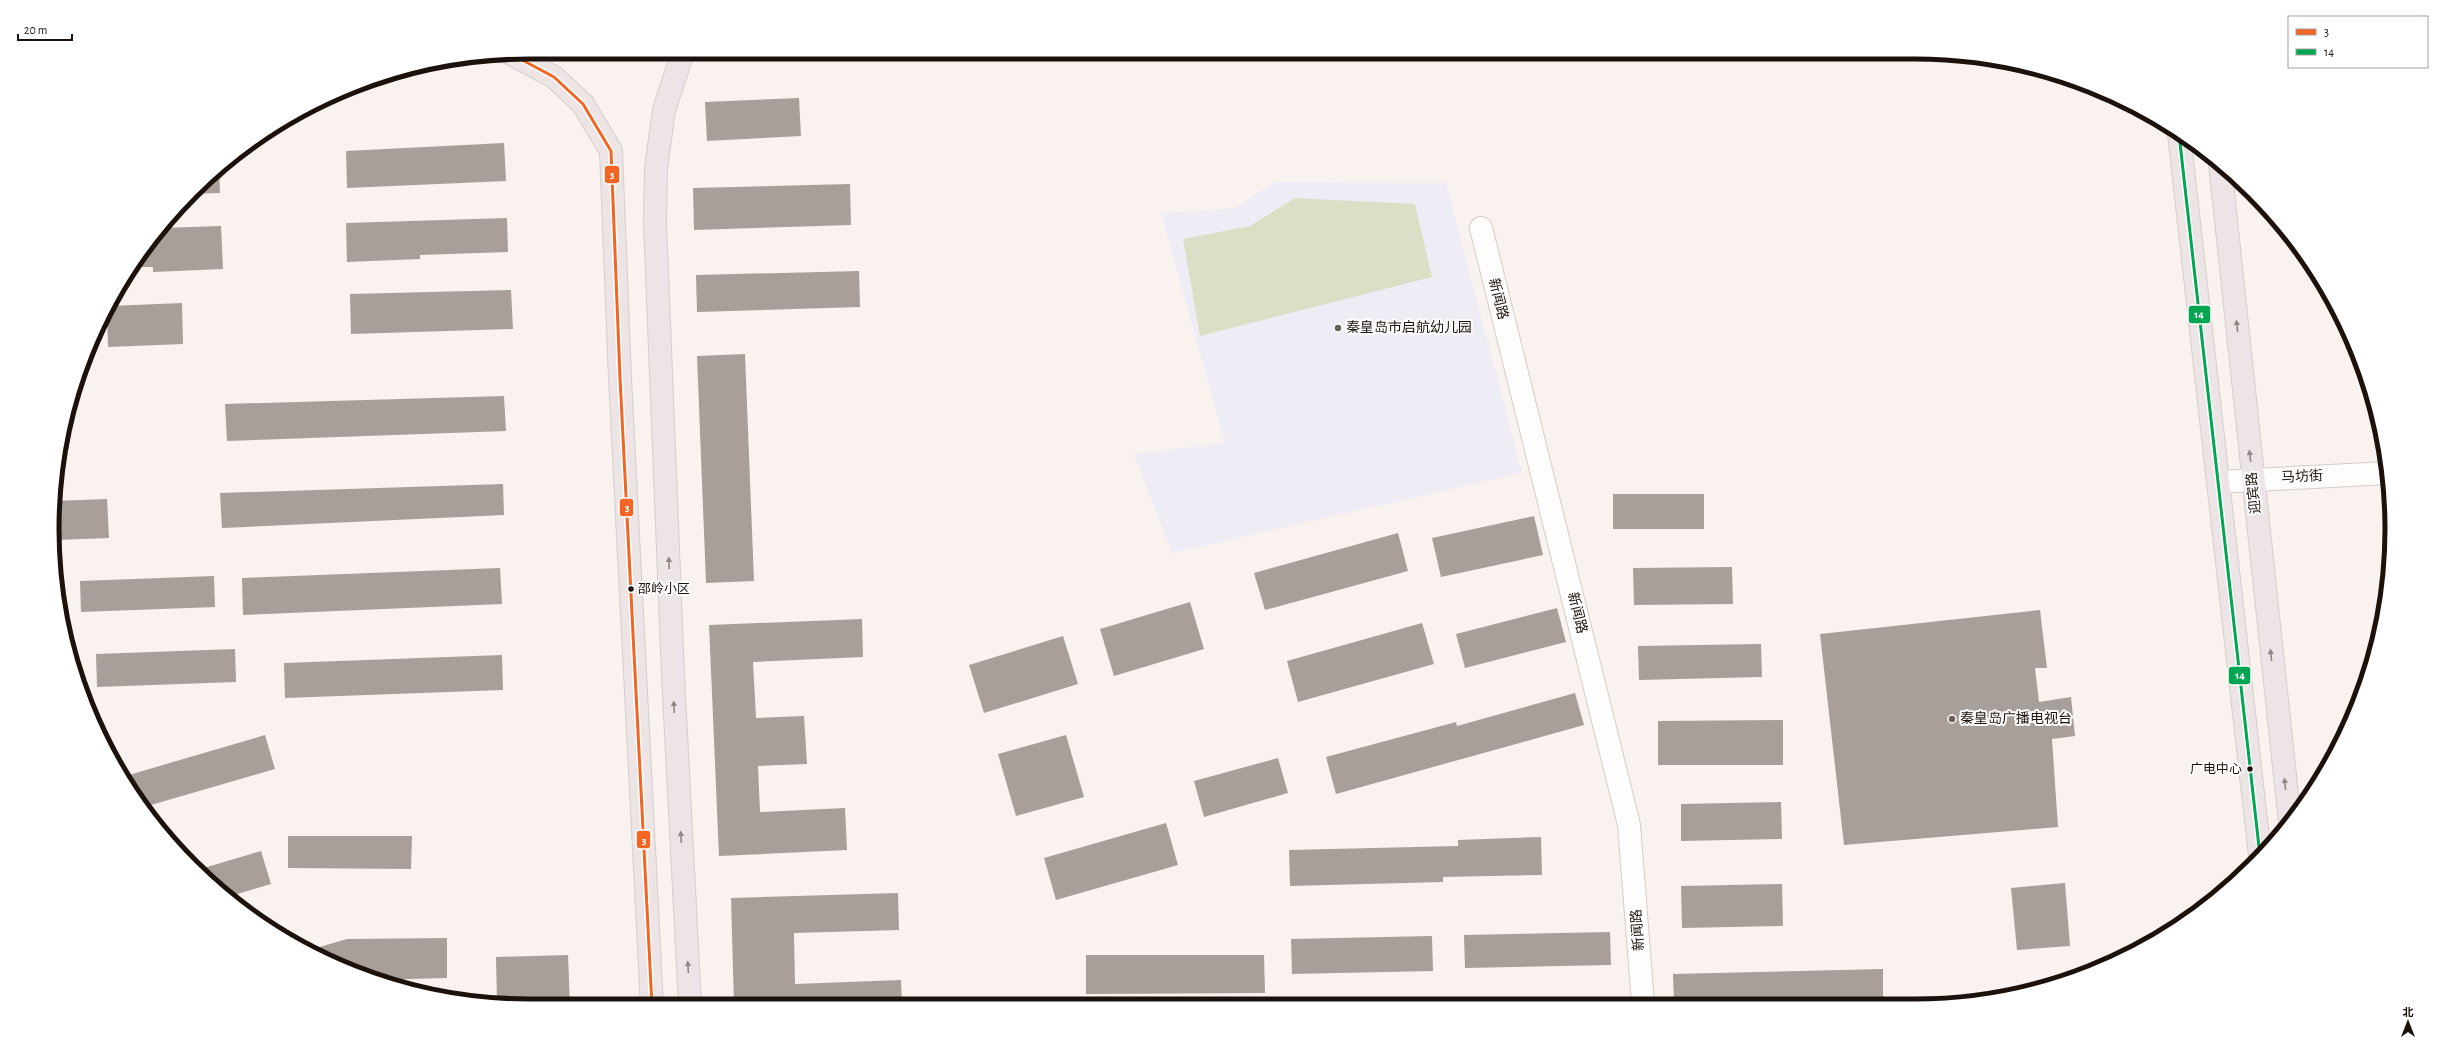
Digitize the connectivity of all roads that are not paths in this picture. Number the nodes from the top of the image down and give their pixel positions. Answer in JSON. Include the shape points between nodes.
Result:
{"nodes":[{"id":1,"x":521,"y":59,"type":"edge"},
{"id":2,"x":681,"y":59,"type":"edge"},
{"id":3,"x":2180,"y":141,"type":"edge"},
{"id":4,"x":2221,"y":173,"type":"edge"},
{"id":5,"x":1480,"y":228,"type":"dead end"},
{"id":6,"x":2382,"y":474,"type":"edge"},
{"id":7,"x":2252,"y":480,"type":"junction"},
{"id":8,"x":2218,"y":482,"type":"junction"},
{"id":9,"x":2289,"y":814,"type":"edge"},
{"id":10,"x":2259,"y":848,"type":"edge"},
{"id":11,"x":652,"y":999,"type":"edge"},
{"id":12,"x":690,"y":999,"type":"edge"},
{"id":13,"x":1643,"y":999,"type":"edge"}],
"edges":[{"from":1,"to":11,"type":"main road","via":[[554,76],[583,104],[612,151],[613,220]]},
{"from":12,"to":2,"type":"main road","one_way":true,"via":[[673,676],[655,223],[656,168],[664,110]]},
{"from":3,"to":8,"type":"main road"},
{"from":7,"to":4,"type":"main road","name":"迎宾路","one_way":true},
{"from":5,"to":13,"type":"street","name":"新闻路","via":[[1629,824]]},
{"from":6,"to":7,"type":"street","name":"马坊街"},
{"from":7,"to":8,"type":"street","name":"马坊街"},
{"from":9,"to":7,"type":"main road","name":"迎宾路","one_way":true},
{"from":8,"to":10,"type":"main road"}]}
